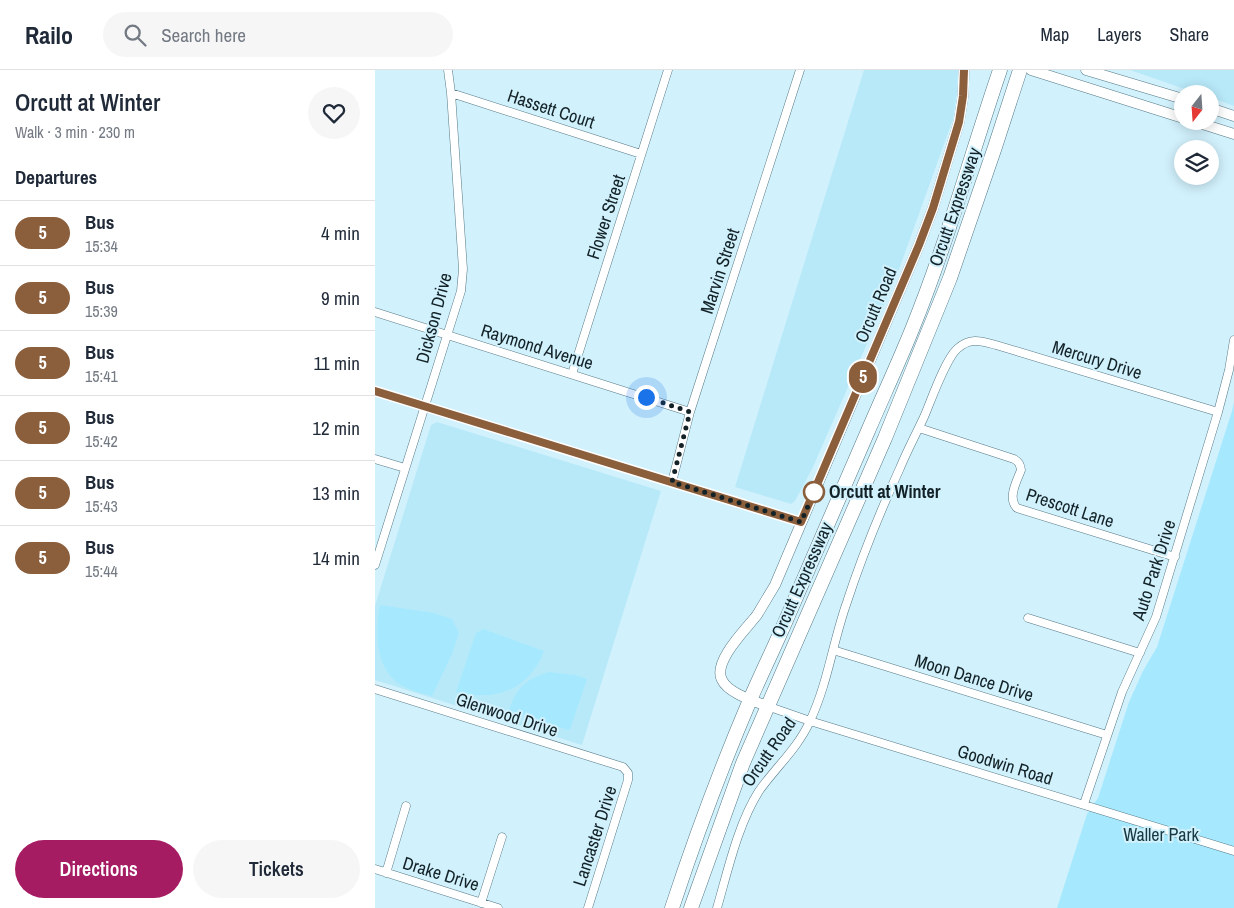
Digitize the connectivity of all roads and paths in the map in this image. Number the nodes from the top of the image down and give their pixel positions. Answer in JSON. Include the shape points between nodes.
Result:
{"nodes":[{"id":1,"x":448,"y":70,"type":"edge"},
{"id":2,"x":669,"y":70,"type":"edge"},
{"id":3,"x":800,"y":70,"type":"edge"},
{"id":4,"x":964,"y":70,"type":"edge"},
{"id":5,"x":1000,"y":70,"type":"edge"},
{"id":6,"x":1020,"y":70,"type":"edge"},
{"id":7,"x":1031,"y":70,"type":"edge"},
{"id":8,"x":1086,"y":70,"type":"edge"},
{"id":9,"x":451,"y":92,"type":"junction"},
{"id":10,"x":1174,"y":96,"type":"edge"},
{"id":11,"x":1219,"y":111,"type":"edge"},
{"id":12,"x":1174,"y":115,"type":"edge"},
{"id":13,"x":1234,"y":116,"type":"edge"},
{"id":14,"x":1219,"y":129,"type":"edge"},
{"id":15,"x":1234,"y":134,"type":"edge"},
{"id":16,"x":641,"y":154,"type":"junction"},
{"id":17,"x":375,"y":312,"type":"edge"},
{"id":18,"x":447,"y":334,"type":"junction"},
{"id":19,"x":1234,"y":340,"type":"edge"},
{"id":20,"x":967,"y":342,"type":"joint"},
{"id":21,"x":571,"y":374,"type":"junction"},
{"id":22,"x":375,"y":391,"type":"edge"},
{"id":23,"x":425,"y":406,"type":"junction"},
{"id":24,"x":690,"y":412,"type":"junction"},
{"id":25,"x":1218,"y":412,"type":"junction"},
{"id":26,"x":919,"y":428,"type":"junction"},
{"id":27,"x":375,"y":459,"type":"edge"},
{"id":28,"x":405,"y":468,"type":"junction"},
{"id":29,"x":672,"y":482,"type":"junction"},
{"id":30,"x":801,"y":522,"type":"junction"},
{"id":31,"x":1175,"y":557,"type":"junction"},
{"id":32,"x":375,"y":564,"type":"edge"},
{"id":33,"x":1029,"y":618,"type":"dead end"},
{"id":34,"x":833,"y":650,"type":"junction"},
{"id":35,"x":1140,"y":653,"type":"junction"},
{"id":36,"x":375,"y":689,"type":"edge"},
{"id":37,"x":750,"y":700,"type":"junction"},
{"id":38,"x":767,"y":706,"type":"junction"},
{"id":39,"x":810,"y":721,"type":"junction"},
{"id":40,"x":1107,"y":735,"type":"junction"},
{"id":41,"x":628,"y":773,"type":"joint"},
{"id":42,"x":1084,"y":804,"type":"junction"},
{"id":43,"x":406,"y":806,"type":"dead end"},
{"id":44,"x":502,"y":837,"type":"dead end"},
{"id":45,"x":1234,"y":851,"type":"edge"},
{"id":46,"x":375,"y":869,"type":"edge"},
{"id":47,"x":386,"y":873,"type":"junction"},
{"id":48,"x":481,"y":903,"type":"junction"},
{"id":49,"x":498,"y":908,"type":"edge"},
{"id":50,"x":588,"y":908,"type":"edge"},
{"id":51,"x":672,"y":908,"type":"edge"},
{"id":52,"x":691,"y":908,"type":"edge"},
{"id":53,"x":717,"y":908,"type":"edge"}],
"edges":[{"from":1,"to":9,"type":"street","name":"Dickson Drive"},
{"from":2,"to":16,"type":"street","name":"Flower Street"},
{"from":3,"to":24,"type":"street","name":"Marvin Street"},
{"from":4,"to":30,"type":"street","name":"Orcutt Road","via":[[959,122],[919,245]]},
{"from":5,"to":37,"type":"highway","name":"Orcutt Expressway","via":[[927,292]]},
{"from":6,"to":38,"type":"highway","name":"Orcutt Expressway","via":[[950,278],[885,438]]},
{"from":7,"to":12,"type":"street"},
{"from":8,"to":10,"type":"street"},
{"from":9,"to":16,"type":"street","name":"Hassett Court"},
{"from":9,"to":18,"type":"street","name":"Dickson Drive","via":[[463,269],[461,291]]},
{"from":11,"to":13,"type":"street"},
{"from":14,"to":15,"type":"street"},
{"from":16,"to":21,"type":"street","name":"Flower Street"},
{"from":17,"to":18,"type":"street","name":"Raymond Avenue"},
{"from":18,"to":21,"type":"street","name":"Raymond Avenue"},
{"from":18,"to":23,"type":"street","name":"Dickson Drive"},
{"from":19,"to":25,"type":"street","name":"Auto Park Drive"},
{"from":20,"to":25,"type":"street","name":"Mercury Drive","via":[[977,340],[996,345]]},
{"from":20,"to":26,"type":"street","name":"Orcutt Road","via":[[957,349],[947,364]]},
{"from":21,"to":24,"type":"street","name":"Raymond Avenue"},
{"from":22,"to":23,"type":"street"},
{"from":23,"to":28,"type":"street","name":"Dickson Drive"},
{"from":23,"to":29,"type":"street"},
{"from":24,"to":29,"type":"street","name":"Marvin Street"},
{"from":25,"to":31,"type":"street","name":"Auto Park Drive"},
{"from":26,"to":31,"type":"street","name":"Prescott Lane","via":[[1018,462],[1021,470],[1012,498],[1017,508]]},
{"from":26,"to":34,"type":"street","name":"Orcutt Road","via":[[860,562]]},
{"from":27,"to":28,"type":"street"},
{"from":28,"to":32,"type":"street","name":"Dickson Drive"},
{"from":29,"to":30,"type":"street"},
{"from":30,"to":37,"type":"street","name":"Orcutt Road","via":[[775,585],[727,652],[722,664],[720,673],[725,685]]},
{"from":31,"to":35,"type":"street","name":"Auto Park Drive","via":[[1156,617]]},
{"from":33,"to":35,"type":"street"},
{"from":34,"to":39,"type":"street","name":"Orcutt Road"},
{"from":34,"to":40,"type":"street","name":"Moon Dance Drive"},
{"from":35,"to":40,"type":"street","name":"Auto Park Drive"},
{"from":36,"to":41,"type":"street","name":"Glenwood Drive","via":[[623,767]]},
{"from":37,"to":38,"type":"street","name":"Orcutt Road"},
{"from":37,"to":51,"type":"highway","name":"Orcutt Expressway"},
{"from":38,"to":39,"type":"street","name":"Goodwin Road"},
{"from":38,"to":52,"type":"highway","name":"Orcutt Expressway"},
{"from":39,"to":42,"type":"street","name":"Goodwin Road"},
{"from":39,"to":53,"type":"street","name":"Orcutt Road","via":[[747,813]]},
{"from":40,"to":42,"type":"street","name":"Auto Park Drive"},
{"from":41,"to":50,"type":"street","name":"Lancaster Drive"},
{"from":42,"to":45,"type":"street","name":"Goodwin Road"},
{"from":43,"to":47,"type":"street"},
{"from":44,"to":48,"type":"street"},
{"from":46,"to":47,"type":"street","name":"Drake Drive"},
{"from":47,"to":48,"type":"street","name":"Drake Drive"},
{"from":48,"to":49,"type":"street","name":"Drake Drive"}]}
